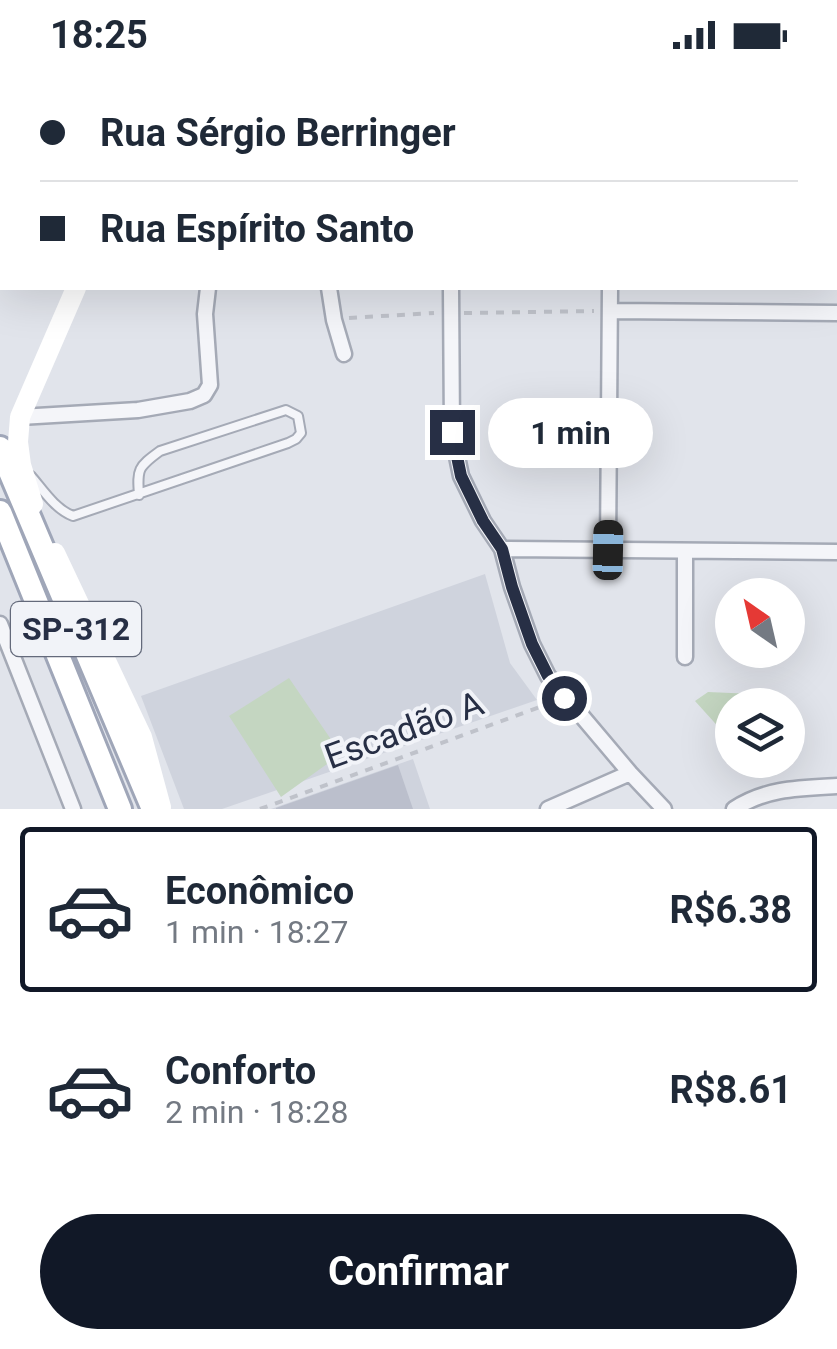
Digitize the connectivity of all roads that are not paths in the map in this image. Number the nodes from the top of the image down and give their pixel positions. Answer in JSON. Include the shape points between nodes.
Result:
{"nodes":[{"id":1,"x":75,"y":290,"type":"edge"},
{"id":2,"x":208,"y":290,"type":"edge"},
{"id":3,"x":328,"y":290,"type":"edge"},
{"id":4,"x":452,"y":290,"type":"edge"},
{"id":5,"x":610,"y":290,"type":"edge"},
{"id":6,"x":610,"y":311,"type":"junction"},
{"id":7,"x":837,"y":313,"type":"edge"},
{"id":8,"x":344,"y":354,"type":"dead end"},
{"id":9,"x":20,"y":418,"type":"junction"},
{"id":10,"x":0,"y":448,"type":"edge"},
{"id":11,"x":21,"y":465,"type":"junction"},
{"id":12,"x":139,"y":495,"type":"junction"},
{"id":13,"x":0,"y":512,"type":"edge"},
{"id":14,"x":502,"y":549,"type":"junction"},
{"id":15,"x":608,"y":550,"type":"junction"},
{"id":16,"x":685,"y":551,"type":"junction"},
{"id":17,"x":837,"y":552,"type":"edge"},
{"id":18,"x":0,"y":624,"type":"edge"},
{"id":19,"x":685,"y":657,"type":"dead end"},
{"id":20,"x":630,"y":774,"type":"junction"},
{"id":21,"x":837,"y":786,"type":"edge"},
{"id":22,"x":66,"y":790,"type":"junction"},
{"id":23,"x":61,"y":809,"type":"edge"},
{"id":24,"x":74,"y":809,"type":"edge"},
{"id":25,"x":120,"y":809,"type":"edge"},
{"id":26,"x":153,"y":809,"type":"edge"},
{"id":27,"x":161,"y":809,"type":"edge"},
{"id":28,"x":548,"y":809,"type":"edge"},
{"id":29,"x":664,"y":809,"type":"edge"},
{"id":30,"x":734,"y":809,"type":"edge"}],
"edges":[{"from":1,"to":9,"type":"street"},
{"from":2,"to":9,"type":"street","via":[[210,386],[204,395],[138,410]]},
{"from":3,"to":8,"type":"street"},
{"from":4,"to":14,"type":"street","via":[[455,455]]},
{"from":5,"to":6,"type":"street"},
{"from":6,"to":7,"type":"street"},
{"from":6,"to":15,"type":"street"},
{"from":9,"to":11,"type":"street"},
{"from":10,"to":26,"type":"main road","number":"SP-312"},
{"from":11,"to":12,"type":"lane","via":[[72,516]]},
{"from":11,"to":27,"type":"street","via":[[44,530],[142,737]]},
{"from":12,"to":12,"type":"lane","via":[[296,439],[298,416],[286,410],[160,451],[137,473]]},
{"from":13,"to":25,"type":"main road","number":"SP-312"},
{"from":14,"to":15,"type":"street"},
{"from":14,"to":20,"type":"street","via":[[548,676]]},
{"from":15,"to":16,"type":"street"},
{"from":16,"to":17,"type":"street"},
{"from":16,"to":19,"type":"street"},
{"from":18,"to":22,"type":"street"},
{"from":20,"to":28,"type":"street"},
{"from":20,"to":29,"type":"street"},
{"from":21,"to":30,"type":"street","via":[[786,788]]},
{"from":22,"to":23,"type":"street"},
{"from":22,"to":24,"type":"street"}]}
